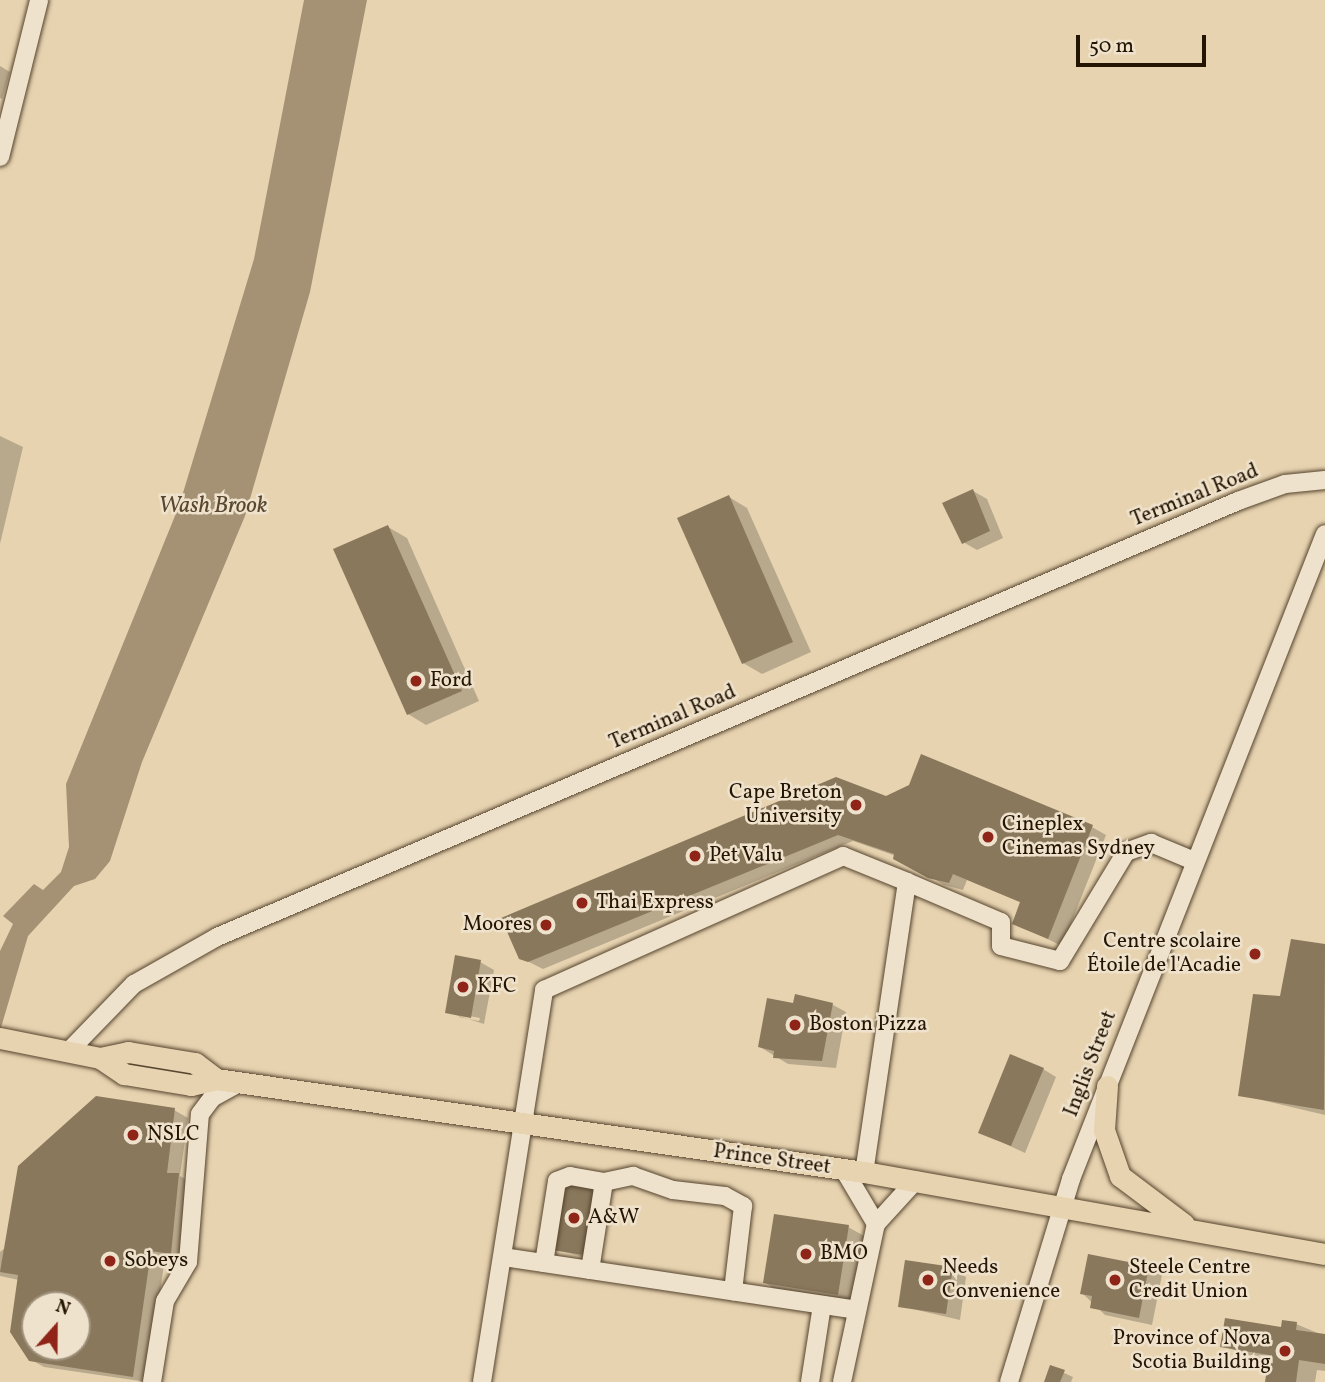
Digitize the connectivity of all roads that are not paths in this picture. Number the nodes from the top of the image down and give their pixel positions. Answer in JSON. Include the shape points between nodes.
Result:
{"nodes":[{"id":1,"x":39,"y":0,"type":"edge"},
{"id":2,"x":0,"y":157,"type":"edge"},
{"id":3,"x":1325,"y":480,"type":"edge"},
{"id":4,"x":1325,"y":534,"type":"edge"},
{"id":5,"x":1194,"y":861,"type":"junction"},
{"id":6,"x":907,"y":882,"type":"junction"},
{"id":7,"x":2,"y":1038,"type":"edge"},
{"id":8,"x":68,"y":1052,"type":"junction"},
{"id":9,"x":239,"y":1083,"type":"junction"},
{"id":10,"x":1107,"y":1086,"type":"junction"},
{"id":11,"x":525,"y":1126,"type":"junction"},
{"id":12,"x":854,"y":1171,"type":"junction"},
{"id":13,"x":916,"y":1180,"type":"junction"},
{"id":14,"x":604,"y":1182,"type":"junction"},
{"id":15,"x":1063,"y":1203,"type":"junction"},
{"id":16,"x":876,"y":1224,"type":"junction"},
{"id":17,"x":1194,"y":1231,"type":"junction"},
{"id":18,"x":1325,"y":1254,"type":"edge"},
{"id":19,"x":503,"y":1257,"type":"junction"},
{"id":20,"x":544,"y":1263,"type":"junction"},
{"id":21,"x":590,"y":1270,"type":"junction"},
{"id":22,"x":733,"y":1291,"type":"junction"},
{"id":23,"x":822,"y":1305,"type":"junction"},
{"id":24,"x":857,"y":1310,"type":"junction"},
{"id":25,"x":152,"y":1382,"type":"edge"},
{"id":26,"x":482,"y":1382,"type":"edge"},
{"id":27,"x":810,"y":1382,"type":"edge"},
{"id":28,"x":842,"y":1382,"type":"edge"},
{"id":29,"x":1009,"y":1382,"type":"edge"}],
"edges":[{"from":1,"to":2,"type":"street"},
{"from":3,"to":8,"type":"street","name":"Terminal Road","via":[[1284,484],[1238,501],[217,937],[134,984]]},
{"from":4,"to":5,"type":"street","name":"Inglis Street"},
{"from":5,"to":6,"type":"street","via":[[1151,844],[1126,852],[1060,961],[1002,946],[1002,922]]},
{"from":5,"to":10,"type":"street","name":"Inglis Street"},
{"from":6,"to":11,"type":"street","via":[[843,856],[544,990]]},
{"from":6,"to":12,"type":"street"},
{"from":7,"to":8,"type":"main road","name":"Prince Street"},
{"from":8,"to":9,"type":"main road","name":"Prince Street","via":[[100,1058],[128,1052],[181,1061],[216,1079]]},
{"from":9,"to":11,"type":"main road","name":"Prince Street"},
{"from":9,"to":25,"type":"street","via":[[212,1098],[200,1114],[188,1262],[165,1301]]},
{"from":10,"to":15,"type":"street","name":"Inglis Street"},
{"from":10,"to":17,"type":"main road","via":[[1104,1130],[1120,1176]]},
{"from":11,"to":12,"type":"main road","name":"Prince Street"},
{"from":11,"to":19,"type":"street"},
{"from":12,"to":13,"type":"main road","name":"Prince Street"},
{"from":12,"to":16,"type":"street"},
{"from":13,"to":15,"type":"main road","name":"Prince Street"},
{"from":13,"to":16,"type":"street"},
{"from":14,"to":20,"type":"street","via":[[570,1176],[557,1181]]},
{"from":14,"to":21,"type":"street"},
{"from":14,"to":22,"type":"street","via":[[633,1176],[737,1200],[746,1214]]},
{"from":15,"to":17,"type":"main road","name":"Prince Street"},
{"from":15,"to":29,"type":"street","name":"Inglis Street"},
{"from":16,"to":24,"type":"street"},
{"from":17,"to":18,"type":"main road","name":"Prince Street"},
{"from":19,"to":20,"type":"street"},
{"from":19,"to":26,"type":"street"},
{"from":20,"to":21,"type":"street"},
{"from":21,"to":22,"type":"street"},
{"from":22,"to":23,"type":"street"},
{"from":23,"to":24,"type":"street"},
{"from":23,"to":27,"type":"street"},
{"from":24,"to":28,"type":"street"}]}
